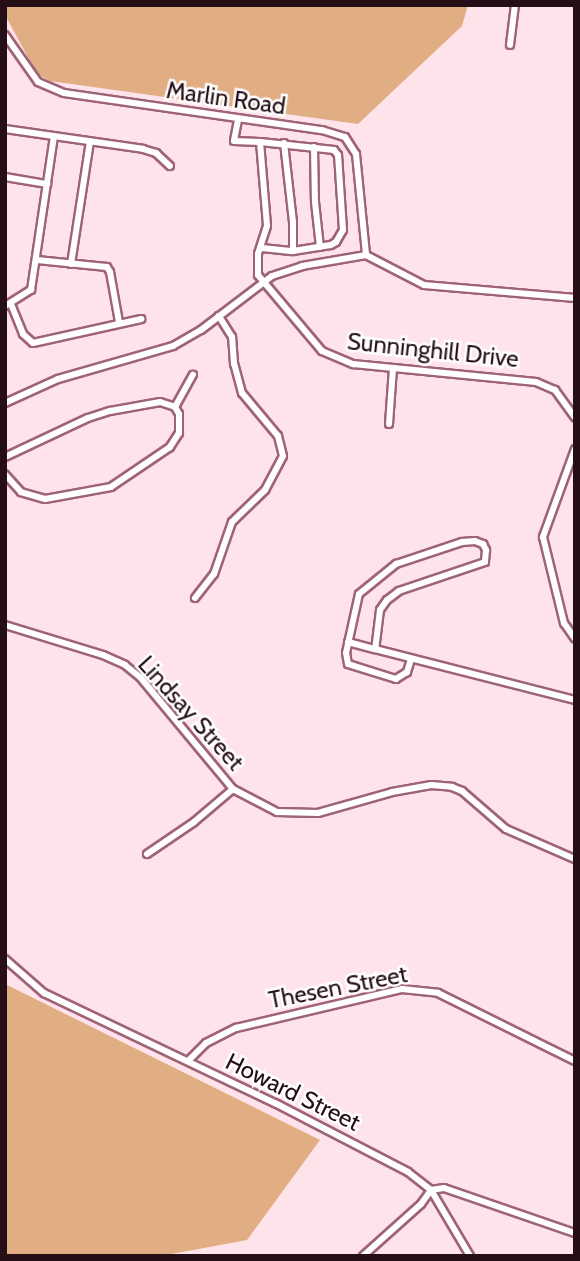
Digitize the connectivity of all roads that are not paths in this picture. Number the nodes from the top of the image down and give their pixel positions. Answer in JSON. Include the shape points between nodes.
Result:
{"nodes":[{"id":1,"x":515,"y":5,"type":"edge"},
{"id":2,"x":5,"y":35,"type":"edge"},
{"id":3,"x":510,"y":45,"type":"dead end"},
{"id":4,"x":238,"y":120,"type":"junction"},
{"id":5,"x":5,"y":129,"type":"edge"},
{"id":6,"x":54,"y":137,"type":"junction"},
{"id":7,"x":90,"y":141,"type":"junction"},
{"id":8,"x":260,"y":142,"type":"junction"},
{"id":9,"x":284,"y":143,"type":"junction"},
{"id":10,"x":314,"y":147,"type":"junction"},
{"id":11,"x":170,"y":166,"type":"dead end"},
{"id":12,"x":5,"y":177,"type":"edge"},
{"id":13,"x":47,"y":184,"type":"junction"},
{"id":14,"x":320,"y":247,"type":"junction"},
{"id":15,"x":262,"y":248,"type":"junction"},
{"id":16,"x":293,"y":251,"type":"junction"},
{"id":17,"x":366,"y":256,"type":"junction"},
{"id":18,"x":37,"y":260,"type":"junction"},
{"id":19,"x":71,"y":264,"type":"junction"},
{"id":20,"x":261,"y":282,"type":"junction"},
{"id":21,"x":575,"y":298,"type":"edge"},
{"id":22,"x":8,"y":305,"type":"edge"},
{"id":23,"x":219,"y":316,"type":"junction"},
{"id":24,"x":141,"y":318,"type":"dead end"},
{"id":25,"x":119,"y":322,"type":"junction"},
{"id":26,"x":393,"y":368,"type":"junction"},
{"id":27,"x":193,"y":375,"type":"dead end"},
{"id":28,"x":5,"y":403,"type":"edge"},
{"id":29,"x":175,"y":407,"type":"junction"},
{"id":30,"x":575,"y":418,"type":"edge"},
{"id":31,"x":390,"y":424,"type":"dead end"},
{"id":32,"x":575,"y":449,"type":"edge"},
{"id":33,"x":5,"y":457,"type":"edge"},
{"id":34,"x":5,"y":474,"type":"edge"},
{"id":35,"x":195,"y":598,"type":"dead end"},
{"id":36,"x":5,"y":625,"type":"edge"},
{"id":37,"x":575,"y":639,"type":"edge"},
{"id":38,"x":348,"y":642,"type":"junction"},
{"id":39,"x":375,"y":649,"type":"junction"},
{"id":40,"x":411,"y":659,"type":"junction"},
{"id":41,"x":575,"y":700,"type":"edge"},
{"id":42,"x":233,"y":789,"type":"junction"},
{"id":43,"x":147,"y":854,"type":"dead end"},
{"id":44,"x":575,"y":859,"type":"edge"},
{"id":45,"x":5,"y":959,"type":"edge"},
{"id":46,"x":188,"y":1061,"type":"junction"},
{"id":47,"x":575,"y":1061,"type":"edge"},
{"id":48,"x":431,"y":1190,"type":"junction"},
{"id":49,"x":575,"y":1233,"type":"edge"},
{"id":50,"x":363,"y":1256,"type":"edge"},
{"id":51,"x":470,"y":1256,"type":"edge"}],
"edges":[{"from":1,"to":3,"type":"street"},
{"from":2,"to":4,"type":"street","name":"Marlin Road","via":[[45,87]]},
{"from":4,"to":8,"type":"street","via":[[234,141]]},
{"from":4,"to":17,"type":"street","name":"Marlin Road","via":[[337,133],[351,143]]},
{"from":5,"to":6,"type":"street"},
{"from":6,"to":7,"type":"street"},
{"from":6,"to":13,"type":"street"},
{"from":7,"to":11,"type":"street","via":[[151,151]]},
{"from":7,"to":19,"type":"street"},
{"from":8,"to":9,"type":"street"},
{"from":8,"to":15,"type":"street","via":[[267,226]]},
{"from":9,"to":10,"type":"street"},
{"from":9,"to":16,"type":"street"},
{"from":10,"to":14,"type":"street"},
{"from":10,"to":14,"type":"street","via":[[334,150],[338,161],[342,230],[336,242]]},
{"from":12,"to":13,"type":"street"},
{"from":13,"to":18,"type":"street"},
{"from":14,"to":16,"type":"street"},
{"from":15,"to":16,"type":"street"},
{"from":15,"to":20,"type":"street","via":[[256,263]]},
{"from":17,"to":20,"type":"street","via":[[302,266]]},
{"from":17,"to":21,"type":"street","via":[[424,285]]},
{"from":18,"to":19,"type":"street"},
{"from":18,"to":22,"type":"street","via":[[31,290]]},
{"from":19,"to":25,"type":"street","via":[[109,269]]},
{"from":20,"to":23,"type":"street"},
{"from":20,"to":26,"type":"street","name":"Sunninghill Drive","via":[[322,351],[353,364]]},
{"from":22,"to":25,"type":"street","via":[[33,343]]},
{"from":23,"to":28,"type":"street","via":[[159,352],[78,372]]},
{"from":23,"to":35,"type":"street","via":[[232,337],[242,393],[278,436],[282,456],[265,490],[232,522],[214,574]]},
{"from":24,"to":25,"type":"street"},
{"from":26,"to":30,"type":"street","name":"Sunninghill Drive","via":[[536,382],[555,390]]},
{"from":26,"to":31,"type":"street"},
{"from":27,"to":29,"type":"street"},
{"from":29,"to":33,"type":"street","via":[[160,402],[110,411]]},
{"from":29,"to":34,"type":"street","via":[[180,427],[170,447],[111,486],[45,499],[21,492]]},
{"from":32,"to":37,"type":"street","via":[[543,537],[560,608],[568,633]]},
{"from":36,"to":42,"type":"street","name":"Lindsay Street","via":[[125,665]]},
{"from":38,"to":39,"type":"street"},
{"from":38,"to":39,"type":"street","via":[[359,594],[389,568],[467,540],[483,544],[485,562],[399,591],[387,600],[380,610]]},
{"from":38,"to":40,"type":"street","via":[[348,664],[383,677],[403,677]]},
{"from":39,"to":40,"type":"street"},
{"from":40,"to":41,"type":"street"},
{"from":42,"to":43,"type":"street"},
{"from":42,"to":44,"type":"street","name":"Lindsay Street","via":[[277,812],[303,815],[392,792],[431,785],[452,787],[506,829]]},
{"from":45,"to":46,"type":"street","name":"Howard Street","via":[[44,993]]},
{"from":46,"to":47,"type":"street","name":"Thesen Street","via":[[205,1043],[236,1028],[402,989],[438,993]]},
{"from":46,"to":48,"type":"street","name":"Howard Street","via":[[368,1150]]},
{"from":48,"to":49,"type":"street","name":"Howard Street","via":[[444,1188]]},
{"from":48,"to":50,"type":"street"},
{"from":48,"to":51,"type":"street"}]}
